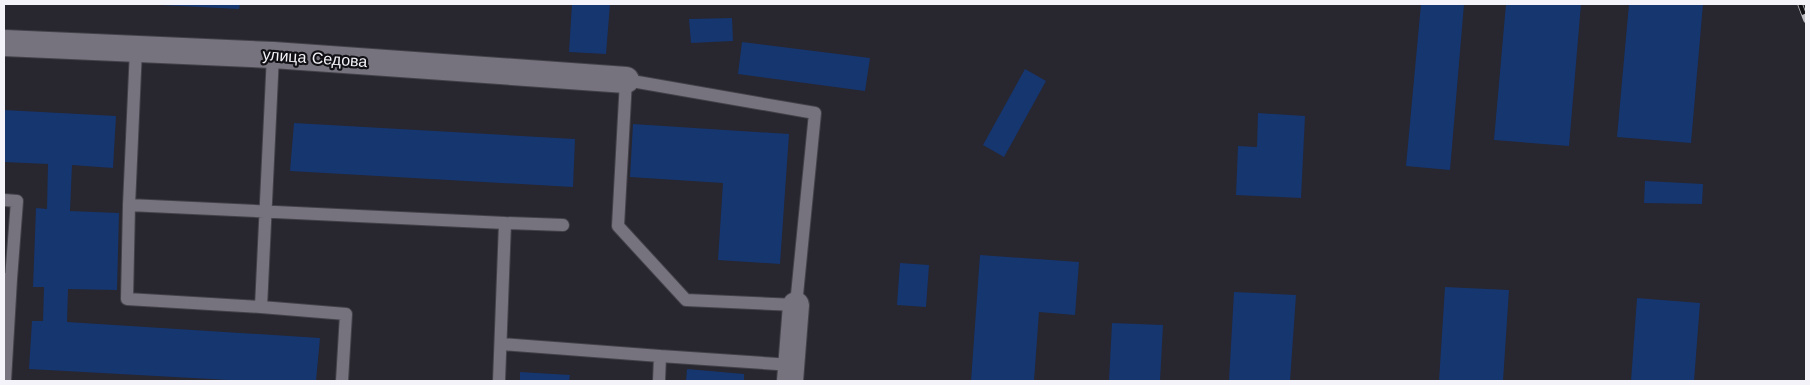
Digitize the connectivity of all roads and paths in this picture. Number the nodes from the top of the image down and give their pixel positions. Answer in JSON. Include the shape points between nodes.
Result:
{"nodes":[{"id":1,"x":4,"y":43,"type":"edge"},
{"id":2,"x":136,"y":50,"type":"junction"},
{"id":3,"x":273,"y":55,"type":"junction"},
{"id":4,"x":626,"y":80,"type":"junction"},
{"id":5,"x":4,"y":200,"type":"edge"},
{"id":6,"x":129,"y":205,"type":"junction"},
{"id":7,"x":265,"y":212,"type":"junction"},
{"id":8,"x":504,"y":223,"type":"junction"},
{"id":9,"x":563,"y":225,"type":"dead end"},
{"id":10,"x":7,"y":279,"type":"edge"},
{"id":11,"x":796,"y":305,"type":"junction"},
{"id":12,"x":261,"y":307,"type":"junction"},
{"id":13,"x":501,"y":344,"type":"junction"},
{"id":14,"x":660,"y":356,"type":"junction"},
{"id":15,"x":791,"y":373,"type":"edge"},
{"id":16,"x":5,"y":381,"type":"edge"},
{"id":17,"x":342,"y":381,"type":"edge"},
{"id":18,"x":499,"y":381,"type":"edge"},
{"id":19,"x":659,"y":381,"type":"edge"}],
"edges":[{"from":1,"to":2,"type":"street","name":"улица Седова"},
{"from":2,"to":3,"type":"street","name":"улица Седова"},
{"from":2,"to":6,"type":"lane"},
{"from":3,"to":4,"type":"street","name":"улица Седова"},
{"from":3,"to":7,"type":"lane"},
{"from":4,"to":11,"type":"lane","via":[[618,226],[686,300]]},
{"from":4,"to":11,"type":"lane","via":[[814,114]]},
{"from":5,"to":10,"type":"lane","via":[[17,201]]},
{"from":6,"to":7,"type":"lane"},
{"from":6,"to":12,"type":"lane","via":[[127,299]]},
{"from":7,"to":8,"type":"lane"},
{"from":7,"to":12,"type":"lane"},
{"from":8,"to":9,"type":"lane"},
{"from":8,"to":13,"type":"lane"},
{"from":10,"to":16,"type":"lane"},
{"from":11,"to":15,"type":"street"},
{"from":12,"to":17,"type":"lane","via":[[346,314]]},
{"from":13,"to":14,"type":"lane"},
{"from":13,"to":18,"type":"lane"},
{"from":14,"to":15,"type":"lane"},
{"from":14,"to":19,"type":"lane"}]}
